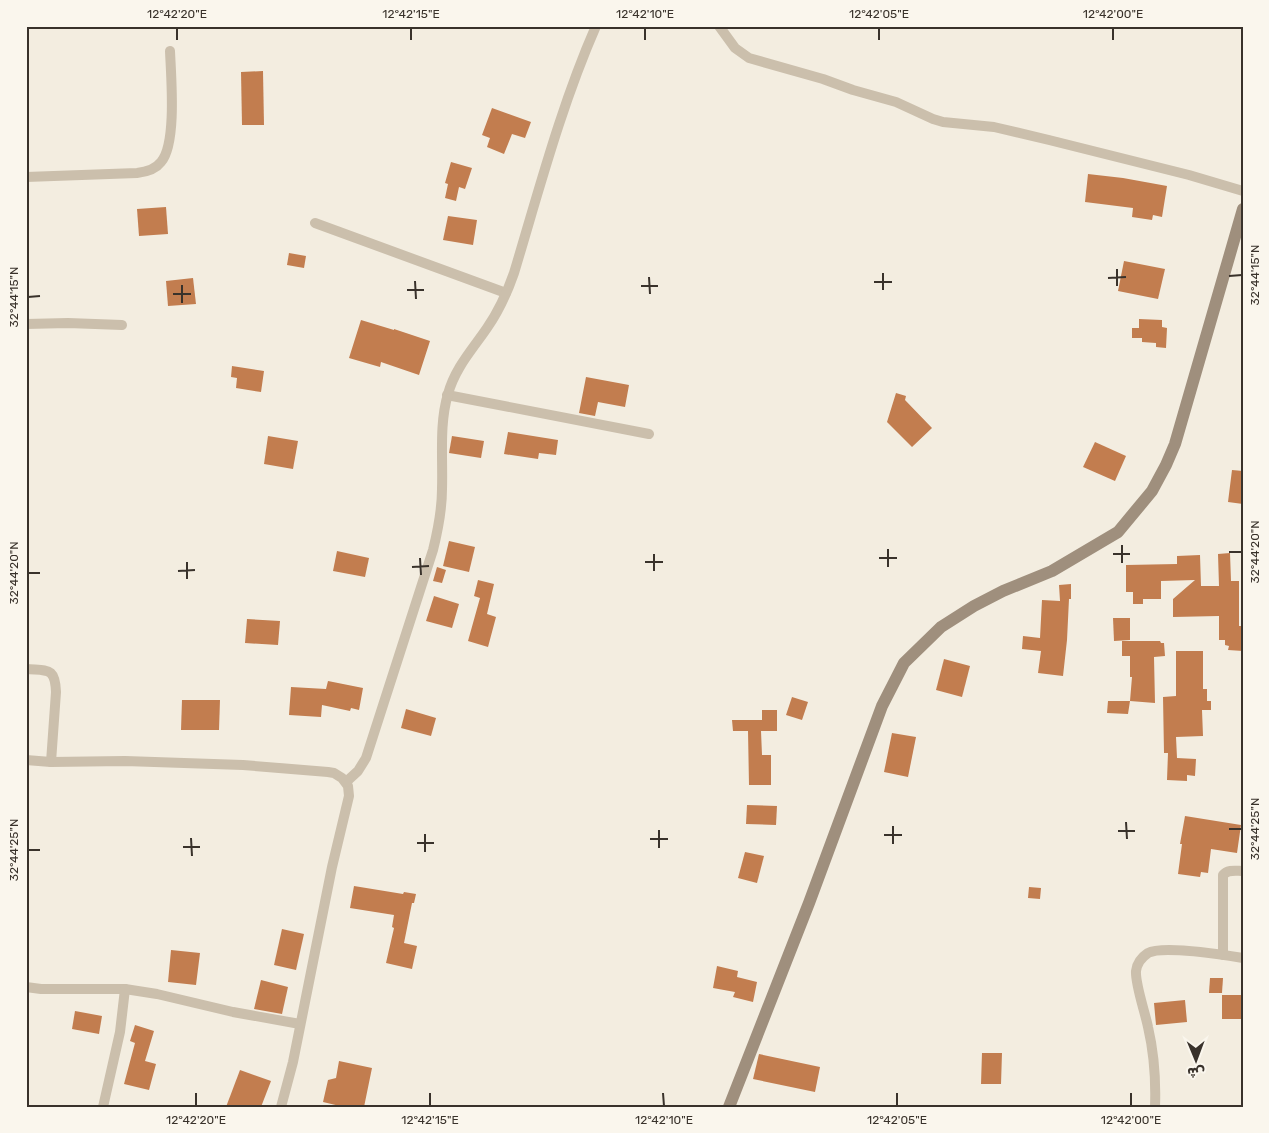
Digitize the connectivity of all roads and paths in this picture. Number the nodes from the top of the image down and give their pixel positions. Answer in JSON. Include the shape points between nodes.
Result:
{"nodes":[{"id":1,"x":596,"y":26,"type":"edge"},
{"id":2,"x":719,"y":26,"type":"edge"},
{"id":3,"x":170,"y":51,"type":"dead end"},
{"id":4,"x":26,"y":177,"type":"edge"},
{"id":5,"x":1243,"y":191,"type":"edge"},
{"id":6,"x":1243,"y":209,"type":"edge"},
{"id":7,"x":315,"y":223,"type":"dead end"},
{"id":8,"x":506,"y":293,"type":"junction"},
{"id":9,"x":26,"y":324,"type":"edge"},
{"id":10,"x":122,"y":325,"type":"dead end"},
{"id":11,"x":447,"y":395,"type":"junction"},
{"id":12,"x":649,"y":434,"type":"dead end"},
{"id":13,"x":26,"y":669,"type":"edge"},
{"id":14,"x":26,"y":760,"type":"edge"},
{"id":15,"x":51,"y":762,"type":"junction"},
{"id":16,"x":346,"y":782,"type":"junction"},
{"id":17,"x":1243,"y":871,"type":"edge"},
{"id":18,"x":1223,"y":955,"type":"junction"},
{"id":19,"x":1243,"y":958,"type":"edge"},
{"id":20,"x":26,"y":987,"type":"edge"},
{"id":21,"x":125,"y":990,"type":"junction"},
{"id":22,"x":300,"y":1024,"type":"junction"},
{"id":23,"x":104,"y":1107,"type":"edge"},
{"id":24,"x":281,"y":1107,"type":"edge"},
{"id":25,"x":730,"y":1107,"type":"edge"},
{"id":26,"x":1155,"y":1107,"type":"edge"}],
"edges":[{"from":1,"to":8,"type":"street","via":[[558,127]]},
{"from":2,"to":5,"type":"street","via":[[735,48],[749,58],[896,102],[933,120],[994,127]]},
{"from":3,"to":4,"type":"street","via":[[171,130],[167,150],[155,168],[137,173]]},
{"from":6,"to":25,"type":"street","via":[[1179,430],[1152,491],[1118,532],[1052,571],[974,606],[941,628],[904,663],[882,706]]},
{"from":7,"to":8,"type":"street"},
{"from":8,"to":11,"type":"street","via":[[494,317],[460,365]]},
{"from":9,"to":10,"type":"street"},
{"from":11,"to":12,"type":"street"},
{"from":11,"to":16,"type":"street","via":[[443,427],[442,504],[433,550],[366,758]]},
{"from":13,"to":15,"type":"street","via":[[48,670],[55,681]]},
{"from":14,"to":15,"type":"street"},
{"from":15,"to":16,"type":"street","via":[[243,765],[334,772]]},
{"from":16,"to":22,"type":"street","via":[[349,796]]},
{"from":17,"to":18,"type":"street","via":[[1230,871],[1223,875]]},
{"from":18,"to":19,"type":"street"},
{"from":18,"to":26,"type":"street","via":[[1159,950],[1148,953],[1137,967],[1136,978],[1152,1048]]},
{"from":20,"to":21,"type":"street"},
{"from":21,"to":22,"type":"street"},
{"from":21,"to":23,"type":"street"},
{"from":22,"to":24,"type":"street"}]}
